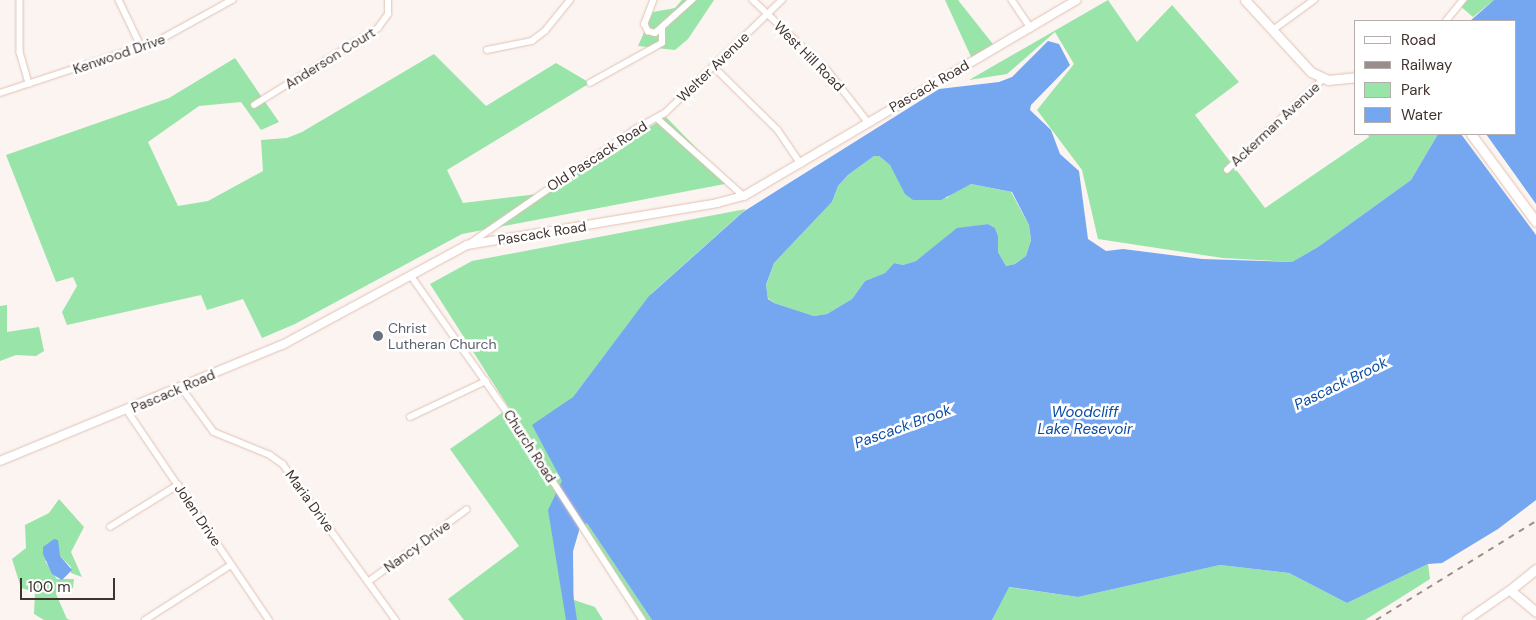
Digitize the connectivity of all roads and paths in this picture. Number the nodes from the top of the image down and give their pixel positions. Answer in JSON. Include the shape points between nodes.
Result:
{"nodes":[{"id":1,"x":20,"y":0,"type":"edge"},
{"id":2,"x":119,"y":0,"type":"edge"},
{"id":3,"x":232,"y":0,"type":"edge"},
{"id":4,"x":388,"y":0,"type":"edge"},
{"id":5,"x":570,"y":0,"type":"edge"},
{"id":6,"x":654,"y":0,"type":"edge"},
{"id":7,"x":692,"y":0,"type":"edge"},
{"id":8,"x":753,"y":0,"type":"edge"},
{"id":9,"x":782,"y":0,"type":"edge"},
{"id":10,"x":1012,"y":0,"type":"edge"},
{"id":11,"x":1077,"y":0,"type":"edge"},
{"id":12,"x":1245,"y":0,"type":"edge"},
{"id":13,"x":1314,"y":0,"type":"edge"},
{"id":14,"x":1463,"y":0,"type":"edge"},
{"id":15,"x":768,"y":14,"type":"junction"},
{"id":16,"x":1447,"y":20,"type":"edge"},
{"id":17,"x":662,"y":28,"type":"junction"},
{"id":18,"x":1031,"y":28,"type":"junction"},
{"id":19,"x":1273,"y":30,"type":"junction"},
{"id":20,"x":142,"y":48,"type":"junction"},
{"id":21,"x":487,"y":50,"type":"dead end"},
{"id":22,"x":713,"y":66,"type":"junction"},
{"id":23,"x":1354,"y":77,"type":"edge"},
{"id":24,"x":1323,"y":79,"type":"junction"},
{"id":25,"x":590,"y":83,"type":"dead end"},
{"id":26,"x":29,"y":84,"type":"junction"},
{"id":27,"x":0,"y":93,"type":"edge"},
{"id":28,"x":254,"y":105,"type":"dead end"},
{"id":29,"x":657,"y":118,"type":"junction"},
{"id":30,"x":868,"y":122,"type":"junction"},
{"id":31,"x":1471,"y":135,"type":"edge"},
{"id":32,"x":801,"y":164,"type":"junction"},
{"id":33,"x":1227,"y":170,"type":"dead end"},
{"id":34,"x":744,"y":196,"type":"junction"},
{"id":35,"x":1536,"y":222,"type":"edge"},
{"id":36,"x":467,"y":245,"type":"junction"},
{"id":37,"x":412,"y":276,"type":"junction"},
{"id":38,"x":486,"y":381,"type":"junction"},
{"id":39,"x":182,"y":388,"type":"junction"},
{"id":40,"x":127,"y":410,"type":"junction"},
{"id":41,"x":410,"y":417,"type":"dead end"},
{"id":42,"x":0,"y":461,"type":"edge"},
{"id":43,"x":178,"y":485,"type":"junction"},
{"id":44,"x":466,"y":510,"type":"dead end"},
{"id":45,"x":110,"y":526,"type":"dead end"},
{"id":46,"x":231,"y":564,"type":"junction"},
{"id":47,"x":1536,"y":569,"type":"edge"},
{"id":48,"x":368,"y":582,"type":"junction"},
{"id":49,"x":1510,"y":590,"type":"junction"},
{"id":50,"x":1536,"y":612,"type":"edge"},
{"id":51,"x":145,"y":620,"type":"edge"},
{"id":52,"x":269,"y":620,"type":"edge"},
{"id":53,"x":396,"y":620,"type":"edge"},
{"id":54,"x":643,"y":620,"type":"edge"},
{"id":55,"x":1467,"y":620,"type":"edge"}],
"edges":[{"from":1,"to":26,"type":"street","via":[[20,52]]},
{"from":2,"to":20,"type":"street"},
{"from":3,"to":20,"type":"street","name":"Kenwood Drive","via":[[172,35]]},
{"from":4,"to":28,"type":"street","name":"Anderson Court","via":[[388,14],[378,28]]},
{"from":5,"to":21,"type":"street","via":[[545,31],[532,41]]},
{"from":6,"to":17,"type":"street","via":[[646,28],[655,33]]},
{"from":7,"to":17,"type":"street"},
{"from":8,"to":15,"type":"street","name":"West Hill Road"},
{"from":9,"to":15,"type":"street","name":"Welter Avenue"},
{"from":10,"to":18,"type":"street"},
{"from":11,"to":18,"type":"street","name":"Pascack Road"},
{"from":12,"to":19,"type":"main road"},
{"from":13,"to":19,"type":"street"},
{"from":14,"to":16,"type":"street"},
{"from":15,"to":22,"type":"street","name":"Welter Avenue"},
{"from":15,"to":30,"type":"street","name":"West Hill Road","via":[[828,71]]},
{"from":17,"to":25,"type":"street","via":[[662,43]]},
{"from":18,"to":30,"type":"street","name":"Pascack Road"},
{"from":19,"to":24,"type":"main road","via":[[1303,64]]},
{"from":20,"to":26,"type":"street","name":"Kenwood Drive"},
{"from":22,"to":29,"type":"street","name":"Welter Avenue"},
{"from":22,"to":32,"type":"street","via":[[778,130]]},
{"from":23,"to":24,"type":"main road"},
{"from":24,"to":33,"type":"street","name":"Ackerman Avenue"},
{"from":26,"to":27,"type":"street","name":"Kenwood Drive"},
{"from":29,"to":34,"type":"street","name":"Old Pascack Road"},
{"from":29,"to":36,"type":"street","name":"Old Pascack Road","via":[[636,129]]},
{"from":30,"to":32,"type":"street","name":"Pascack Road"},
{"from":31,"to":35,"type":"main road"},
{"from":32,"to":34,"type":"street","name":"Pascack Road"},
{"from":34,"to":36,"type":"street","name":"Pascack Road"},
{"from":36,"to":37,"type":"street","name":"Pascack Road"},
{"from":37,"to":38,"type":"street","name":"Church Road"},
{"from":37,"to":39,"type":"street","name":"Pascack Road","via":[[317,328]]},
{"from":38,"to":41,"type":"street"},
{"from":38,"to":54,"type":"street","name":"Church Road"},
{"from":39,"to":40,"type":"street","name":"Pascack Road"},
{"from":39,"to":48,"type":"street","name":"Maria Drive","via":[[214,432],[270,455],[283,464]]},
{"from":40,"to":42,"type":"street","name":"Pascack Road"},
{"from":40,"to":43,"type":"street","name":"Jolen Drive"},
{"from":43,"to":45,"type":"street"},
{"from":43,"to":46,"type":"street","name":"Jolen Drive"},
{"from":44,"to":48,"type":"street","name":"Nancy Drive"},
{"from":46,"to":51,"type":"street"},
{"from":46,"to":52,"type":"street","name":"Jolen Drive"},
{"from":47,"to":49,"type":"main road"},
{"from":48,"to":53,"type":"street","name":"Maria Drive"},
{"from":49,"to":50,"type":"main road"},
{"from":49,"to":55,"type":"street"}]}
